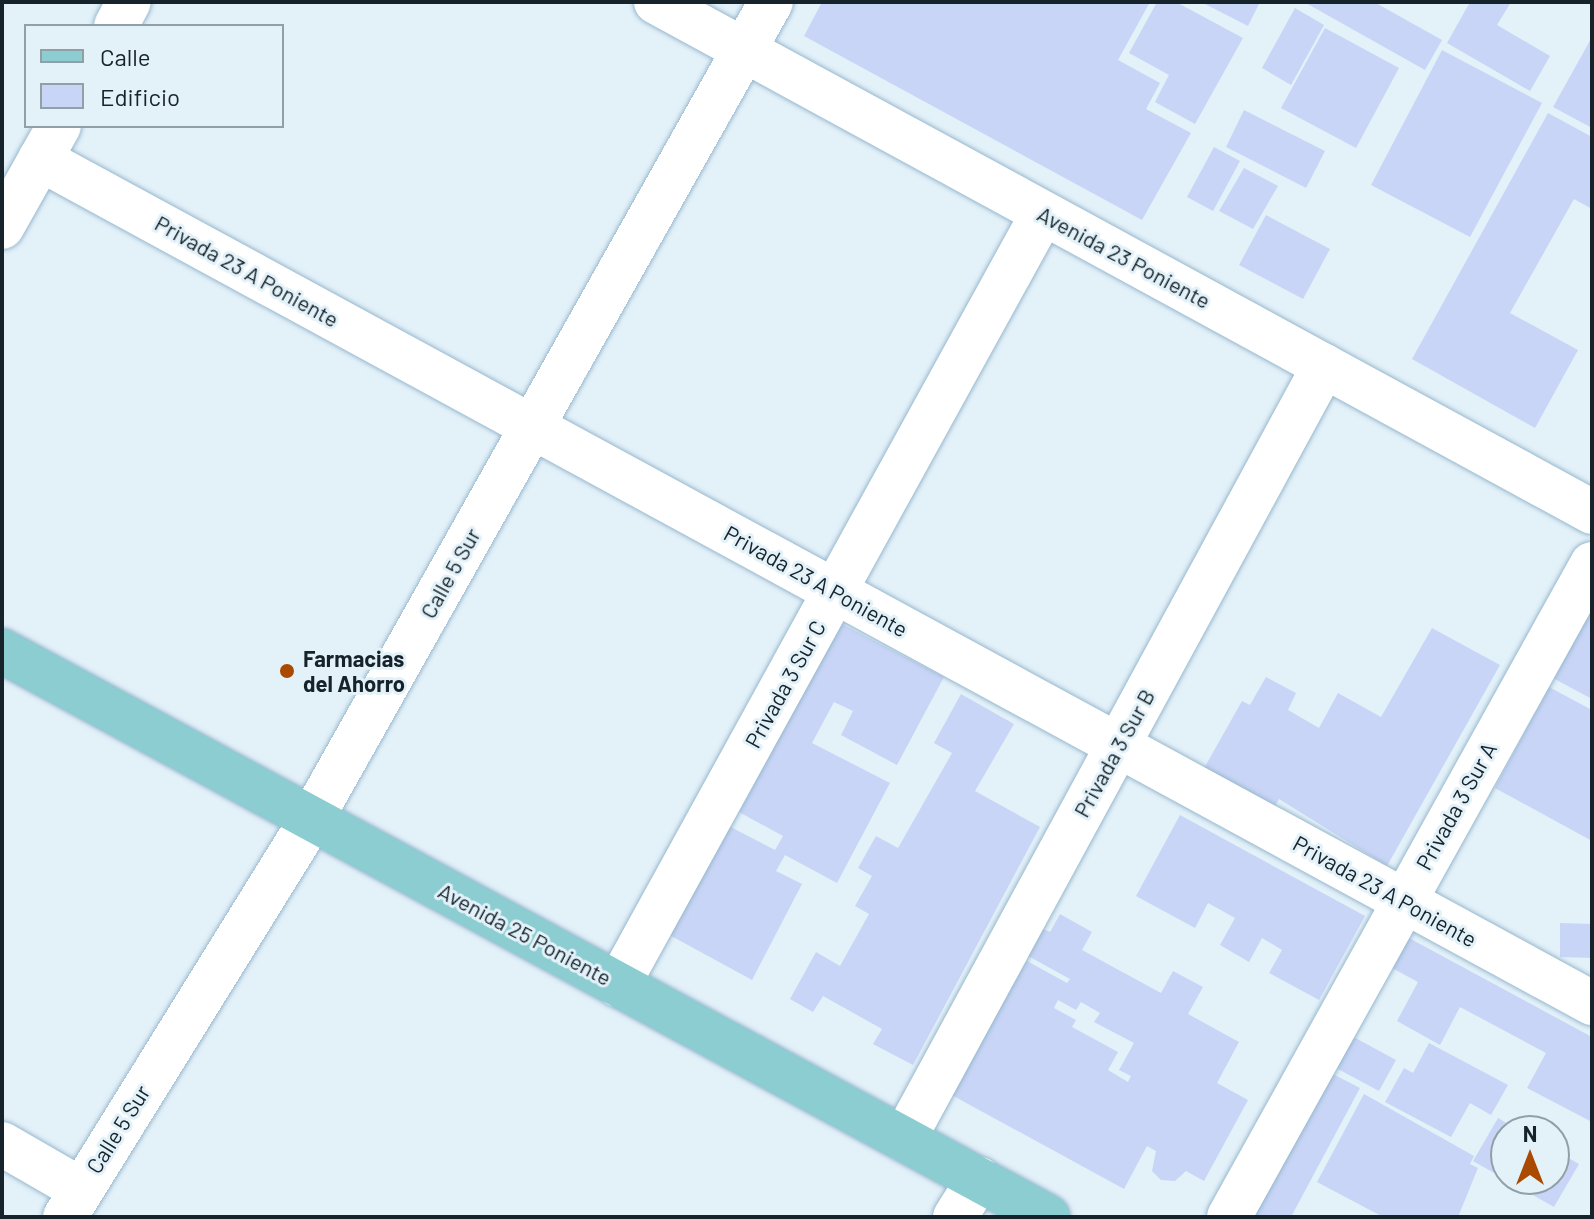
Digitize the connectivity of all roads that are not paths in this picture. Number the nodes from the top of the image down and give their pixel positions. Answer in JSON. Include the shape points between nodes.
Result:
{"nodes":[{"id":1,"x":129,"y":2,"type":"edge"},
{"id":2,"x":656,"y":2,"type":"edge"},
{"id":3,"x":771,"y":2,"type":"edge"},
{"id":4,"x":117,"y":24,"type":"edge"},
{"id":5,"x":745,"y":50,"type":"junction"},
{"id":6,"x":50,"y":143,"type":"edge"},
{"id":7,"x":1043,"y":213,"type":"junction"},
{"id":8,"x":2,"y":227,"type":"edge"},
{"id":9,"x":1324,"y":366,"type":"junction"},
{"id":10,"x":533,"y":427,"type":"junction"},
{"id":11,"x":1592,"y":512,"type":"edge"},
{"id":12,"x":1592,"y":564,"type":"edge"},
{"id":13,"x":836,"y":592,"type":"junction"},
{"id":14,"x":2,"y":651,"type":"edge"},
{"id":15,"x":1118,"y":746,"type":"junction"},
{"id":16,"x":312,"y":818,"type":"junction"},
{"id":17,"x":1403,"y":900,"type":"junction"},
{"id":18,"x":618,"y":985,"type":"junction"},
{"id":19,"x":1592,"y":1003,"type":"edge"},
{"id":20,"x":904,"y":1139,"type":"junction"},
{"id":21,"x":2,"y":1144,"type":"edge"},
{"id":22,"x":979,"y":1179,"type":"junction"},
{"id":23,"x":73,"y":1203,"type":"edge"},
{"id":24,"x":955,"y":1217,"type":"edge"},
{"id":25,"x":1048,"y":1217,"type":"edge"},
{"id":26,"x":1229,"y":1217,"type":"edge"}],
"edges":[{"from":1,"to":4,"type":"street"},
{"from":2,"to":5,"type":"street","name":"Avenida 23 Poniente"},
{"from":3,"to":5,"type":"street","name":"Calle 5 Sur"},
{"from":5,"to":7,"type":"street","name":"Avenida 23 Poniente"},
{"from":5,"to":10,"type":"street","name":"Calle 5 Sur"},
{"from":6,"to":8,"type":"street"},
{"from":6,"to":10,"type":"street","name":"Privada 23 A Poniente"},
{"from":7,"to":9,"type":"street","name":"Avenida 23 Poniente"},
{"from":7,"to":13,"type":"street","name":"Privada 3 Sur C"},
{"from":9,"to":11,"type":"street","name":"Avenida 23 Poniente"},
{"from":9,"to":15,"type":"street","name":"Privada 3 Sur B"},
{"from":10,"to":13,"type":"street","name":"Privada 23 A Poniente"},
{"from":10,"to":16,"type":"street","name":"Calle 5 Sur"},
{"from":12,"to":17,"type":"street","name":"Privada 3 Sur A"},
{"from":13,"to":15,"type":"street","name":"Privada 23 A Poniente"},
{"from":13,"to":18,"type":"street","name":"Privada 3 Sur C"},
{"from":14,"to":16,"type":"main road","name":"Avenida 25 Poniente"},
{"from":15,"to":17,"type":"street","name":"Privada 23 A Poniente"},
{"from":15,"to":20,"type":"street","name":"Privada 3 Sur B"},
{"from":16,"to":18,"type":"main road","name":"Avenida 25 Poniente"},
{"from":16,"to":23,"type":"street","name":"Calle 5 Sur"},
{"from":17,"to":19,"type":"street","name":"Privada 23 A Poniente"},
{"from":17,"to":26,"type":"street","name":"Privada 3 Sur A"},
{"from":18,"to":20,"type":"main road","name":"Avenida 25 Poniente"},
{"from":20,"to":22,"type":"main road","name":"Avenida 25 Poniente"},
{"from":21,"to":23,"type":"street"},
{"from":22,"to":24,"type":"street"},
{"from":22,"to":25,"type":"main road","name":"Avenida 25 Poniente"}]}
